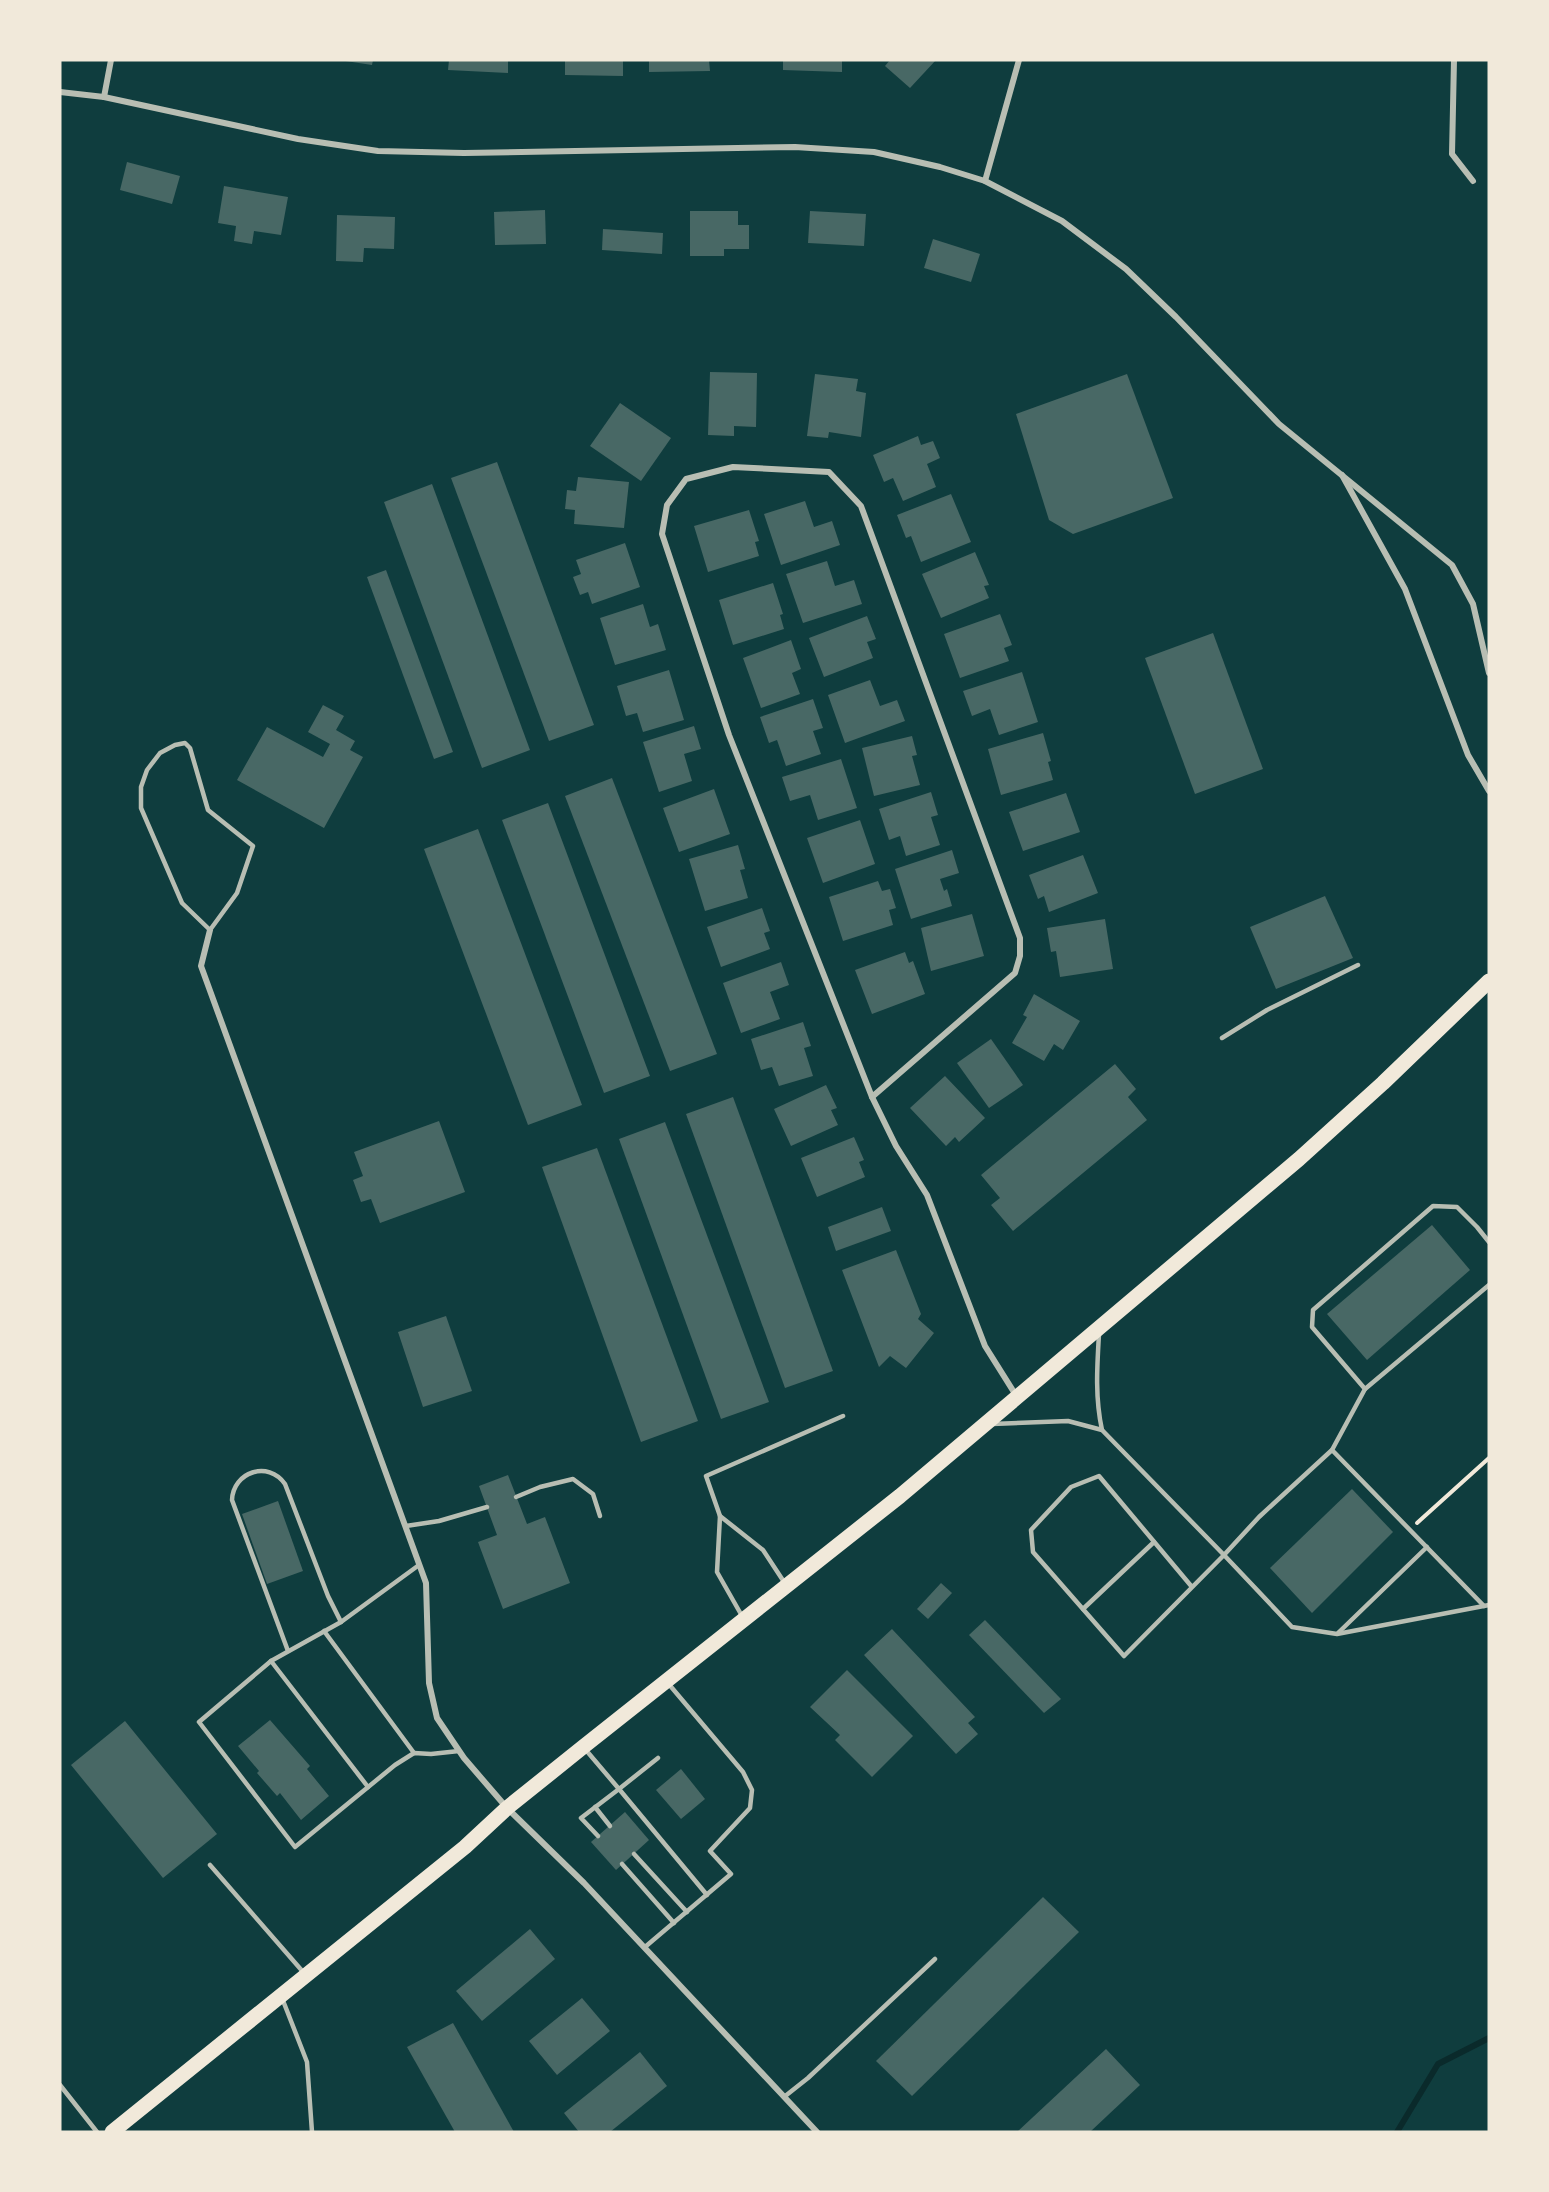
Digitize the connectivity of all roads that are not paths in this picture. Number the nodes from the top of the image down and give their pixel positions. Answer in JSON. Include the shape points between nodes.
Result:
{"nodes":[{"id":1,"x":111,"y":60,"type":"edge"},
{"id":2,"x":1019,"y":60,"type":"edge"},
{"id":3,"x":1454,"y":60,"type":"edge"},
{"id":4,"x":60,"y":92,"type":"edge"},
{"id":5,"x":104,"y":97,"type":"junction"},
{"id":6,"x":985,"y":181,"type":"junction"},
{"id":7,"x":1473,"y":181,"type":"dead end"},
{"id":8,"x":1340,"y":472,"type":"junction"},
{"id":9,"x":1489,"y":673,"type":"edge"},
{"id":10,"x":1489,"y":791,"type":"edge"},
{"id":11,"x":210,"y":930,"type":"junction"},
{"id":12,"x":1358,"y":965,"type":"dead end"},
{"id":13,"x":1489,"y":981,"type":"edge"},
{"id":14,"x":1222,"y":1038,"type":"dead end"},
{"id":15,"x":872,"y":1097,"type":"junction"},
{"id":16,"x":1489,"y":1242,"type":"edge"},
{"id":17,"x":1489,"y":1285,"type":"edge"},
{"id":18,"x":1100,"y":1327,"type":"junction"},
{"id":19,"x":1365,"y":1389,"type":"junction"},
{"id":20,"x":1017,"y":1397,"type":"junction"},
{"id":21,"x":843,"y":1416,"type":"dead end"},
{"id":22,"x":984,"y":1424,"type":"junction"},
{"id":23,"x":1102,"y":1430,"type":"junction"},
{"id":24,"x":1332,"y":1450,"type":"junction"},
{"id":25,"x":516,"y":1497,"type":"dead end"},
{"id":26,"x":487,"y":1507,"type":"dead end"},
{"id":27,"x":600,"y":1516,"type":"dead end"},
{"id":28,"x":720,"y":1516,"type":"junction"},
{"id":29,"x":406,"y":1526,"type":"junction"},
{"id":30,"x":1154,"y":1542,"type":"junction"},
{"id":31,"x":1427,"y":1547,"type":"junction"},
{"id":32,"x":1224,"y":1554,"type":"junction"},
{"id":33,"x":419,"y":1565,"type":"junction"},
{"id":34,"x":786,"y":1585,"type":"junction"},
{"id":35,"x":1192,"y":1587,"type":"junction"},
{"id":36,"x":1487,"y":1606,"type":"edge"},
{"id":37,"x":1083,"y":1609,"type":"junction"},
{"id":38,"x":743,"y":1619,"type":"junction"},
{"id":39,"x":341,"y":1622,"type":"junction"},
{"id":40,"x":324,"y":1631,"type":"junction"},
{"id":41,"x":1337,"y":1634,"type":"junction"},
{"id":42,"x":288,"y":1652,"type":"junction"},
{"id":43,"x":271,"y":1661,"type":"junction"},
{"id":44,"x":666,"y":1680,"type":"junction"},
{"id":45,"x":583,"y":1747,"type":"junction"},
{"id":46,"x":459,"y":1751,"type":"junction"},
{"id":47,"x":414,"y":1753,"type":"junction"},
{"id":48,"x":658,"y":1758,"type":"dead end"},
{"id":49,"x":368,"y":1787,"type":"junction"},
{"id":50,"x":619,"y":1789,"type":"junction"},
{"id":51,"x":595,"y":1807,"type":"junction"},
{"id":52,"x":507,"y":1808,"type":"junction"},
{"id":53,"x":610,"y":1826,"type":"dead end"},
{"id":54,"x":598,"y":1836,"type":"dead end"},
{"id":55,"x":634,"y":1854,"type":"dead end"},
{"id":56,"x":210,"y":1864,"type":"dead end"},
{"id":57,"x":622,"y":1864,"type":"dead end"},
{"id":58,"x":707,"y":1895,"type":"junction"},
{"id":59,"x":687,"y":1912,"type":"junction"},
{"id":60,"x":674,"y":1923,"type":"junction"},
{"id":61,"x":645,"y":1947,"type":"junction"},
{"id":62,"x":935,"y":1959,"type":"dead end"},
{"id":63,"x":306,"y":1975,"type":"junction"},
{"id":64,"x":281,"y":1996,"type":"junction"},
{"id":65,"x":60,"y":2085,"type":"edge"},
{"id":66,"x":784,"y":2097,"type":"junction"},
{"id":67,"x":97,"y":2132,"type":"edge"},
{"id":68,"x":111,"y":2132,"type":"edge"},
{"id":69,"x":312,"y":2132,"type":"edge"},
{"id":70,"x":817,"y":2132,"type":"edge"}],
"edges":[{"from":1,"to":5,"type":"street"},
{"from":2,"to":6,"type":"street"},
{"from":3,"to":7,"type":"street","via":[[1452,154]]},
{"from":4,"to":5,"type":"street"},
{"from":5,"to":6,"type":"street","via":[[298,139],[378,151],[795,147],[874,152]]},
{"from":6,"to":8,"type":"street","via":[[1062,221],[1126,269],[1279,424]]},
{"from":8,"to":9,"type":"street","via":[[1452,565],[1473,604]]},
{"from":8,"to":10,"type":"street","via":[[1405,589],[1468,755]]},
{"from":11,"to":11,"type":"lane","via":[[237,892],[253,846],[208,810],[190,748],[184,743],[160,753],[147,770],[141,787],[141,808],[182,903]]},
{"from":11,"to":29,"type":"street","via":[[201,966]]},
{"from":12,"to":14,"type":"lane","via":[[1267,1010]]},
{"from":13,"to":18,"type":"main road","via":[[1299,1159]]},
{"from":15,"to":15,"type":"street","via":[[729,735],[662,534],[667,505],[686,479],[733,467],[829,472],[861,506],[1020,938],[1015,973]]},
{"from":15,"to":20,"type":"street","via":[[927,1196],[985,1346]]},
{"from":16,"to":19,"type":"lane","via":[[1457,1207],[1433,1206],[1313,1310],[1312,1327]]},
{"from":17,"to":19,"type":"lane"},
{"from":18,"to":20,"type":"main road"},
{"from":18,"to":23,"type":"lane","via":[[1096,1388]]},
{"from":19,"to":24,"type":"lane"},
{"from":20,"to":22,"type":"main road"},
{"from":21,"to":28,"type":"lane","via":[[706,1476]]},
{"from":22,"to":23,"type":"lane","via":[[1068,1421]]},
{"from":22,"to":34,"type":"main road"},
{"from":23,"to":32,"type":"lane"},
{"from":24,"to":31,"type":"lane"},
{"from":24,"to":32,"type":"lane"},
{"from":25,"to":27,"type":"lane","via":[[573,1479],[593,1494]]},
{"from":26,"to":29,"type":"lane"},
{"from":28,"to":34,"type":"lane","via":[[763,1550]]},
{"from":28,"to":38,"type":"lane","via":[[717,1572]]},
{"from":29,"to":33,"type":"street"},
{"from":30,"to":35,"type":"lane"},
{"from":30,"to":37,"type":"lane"},
{"from":30,"to":37,"type":"lane","via":[[1099,1476],[1071,1487],[1031,1530],[1033,1552]]},
{"from":31,"to":36,"type":"lane"},
{"from":31,"to":41,"type":"lane"},
{"from":32,"to":35,"type":"lane"},
{"from":32,"to":41,"type":"lane","via":[[1292,1627]]},
{"from":33,"to":39,"type":"lane"},
{"from":33,"to":46,"type":"street","via":[[426,1583],[429,1683],[437,1718]]},
{"from":34,"to":38,"type":"main road"},
{"from":35,"to":37,"type":"lane","via":[[1124,1656]]},
{"from":36,"to":41,"type":"lane"},
{"from":38,"to":44,"type":"main road"},
{"from":39,"to":40,"type":"lane"},
{"from":39,"to":42,"type":"lane","via":[[285,1484],[266,1470],[244,1477],[232,1491],[232,1500]]},
{"from":40,"to":42,"type":"lane"},
{"from":40,"to":47,"type":"lane"},
{"from":42,"to":43,"type":"lane"},
{"from":43,"to":49,"type":"lane"},
{"from":43,"to":49,"type":"lane","via":[[199,1722],[288,1838],[295,1847]]},
{"from":44,"to":45,"type":"main road"},
{"from":44,"to":58,"type":"lane","via":[[743,1772],[752,1790],[750,1808],[710,1851],[731,1874]]},
{"from":45,"to":50,"type":"lane"},
{"from":45,"to":52,"type":"main road"},
{"from":46,"to":47,"type":"lane"},
{"from":46,"to":52,"type":"street"},
{"from":47,"to":49,"type":"lane"},
{"from":48,"to":50,"type":"lane"},
{"from":50,"to":51,"type":"lane"},
{"from":50,"to":58,"type":"lane"},
{"from":51,"to":53,"type":"lane"},
{"from":51,"to":54,"type":"lane","via":[[581,1818]]},
{"from":52,"to":61,"type":"street"},
{"from":52,"to":63,"type":"main road","via":[[465,1847]]},
{"from":55,"to":59,"type":"lane"},
{"from":56,"to":63,"type":"lane"},
{"from":57,"to":60,"type":"lane"},
{"from":58,"to":59,"type":"lane"},
{"from":59,"to":60,"type":"lane"},
{"from":60,"to":61,"type":"lane"},
{"from":61,"to":66,"type":"street"},
{"from":62,"to":66,"type":"lane"},
{"from":63,"to":64,"type":"main road"},
{"from":64,"to":68,"type":"main road"},
{"from":64,"to":69,"type":"lane","via":[[307,2062]]},
{"from":65,"to":67,"type":"lane"},
{"from":66,"to":70,"type":"street"}]}
